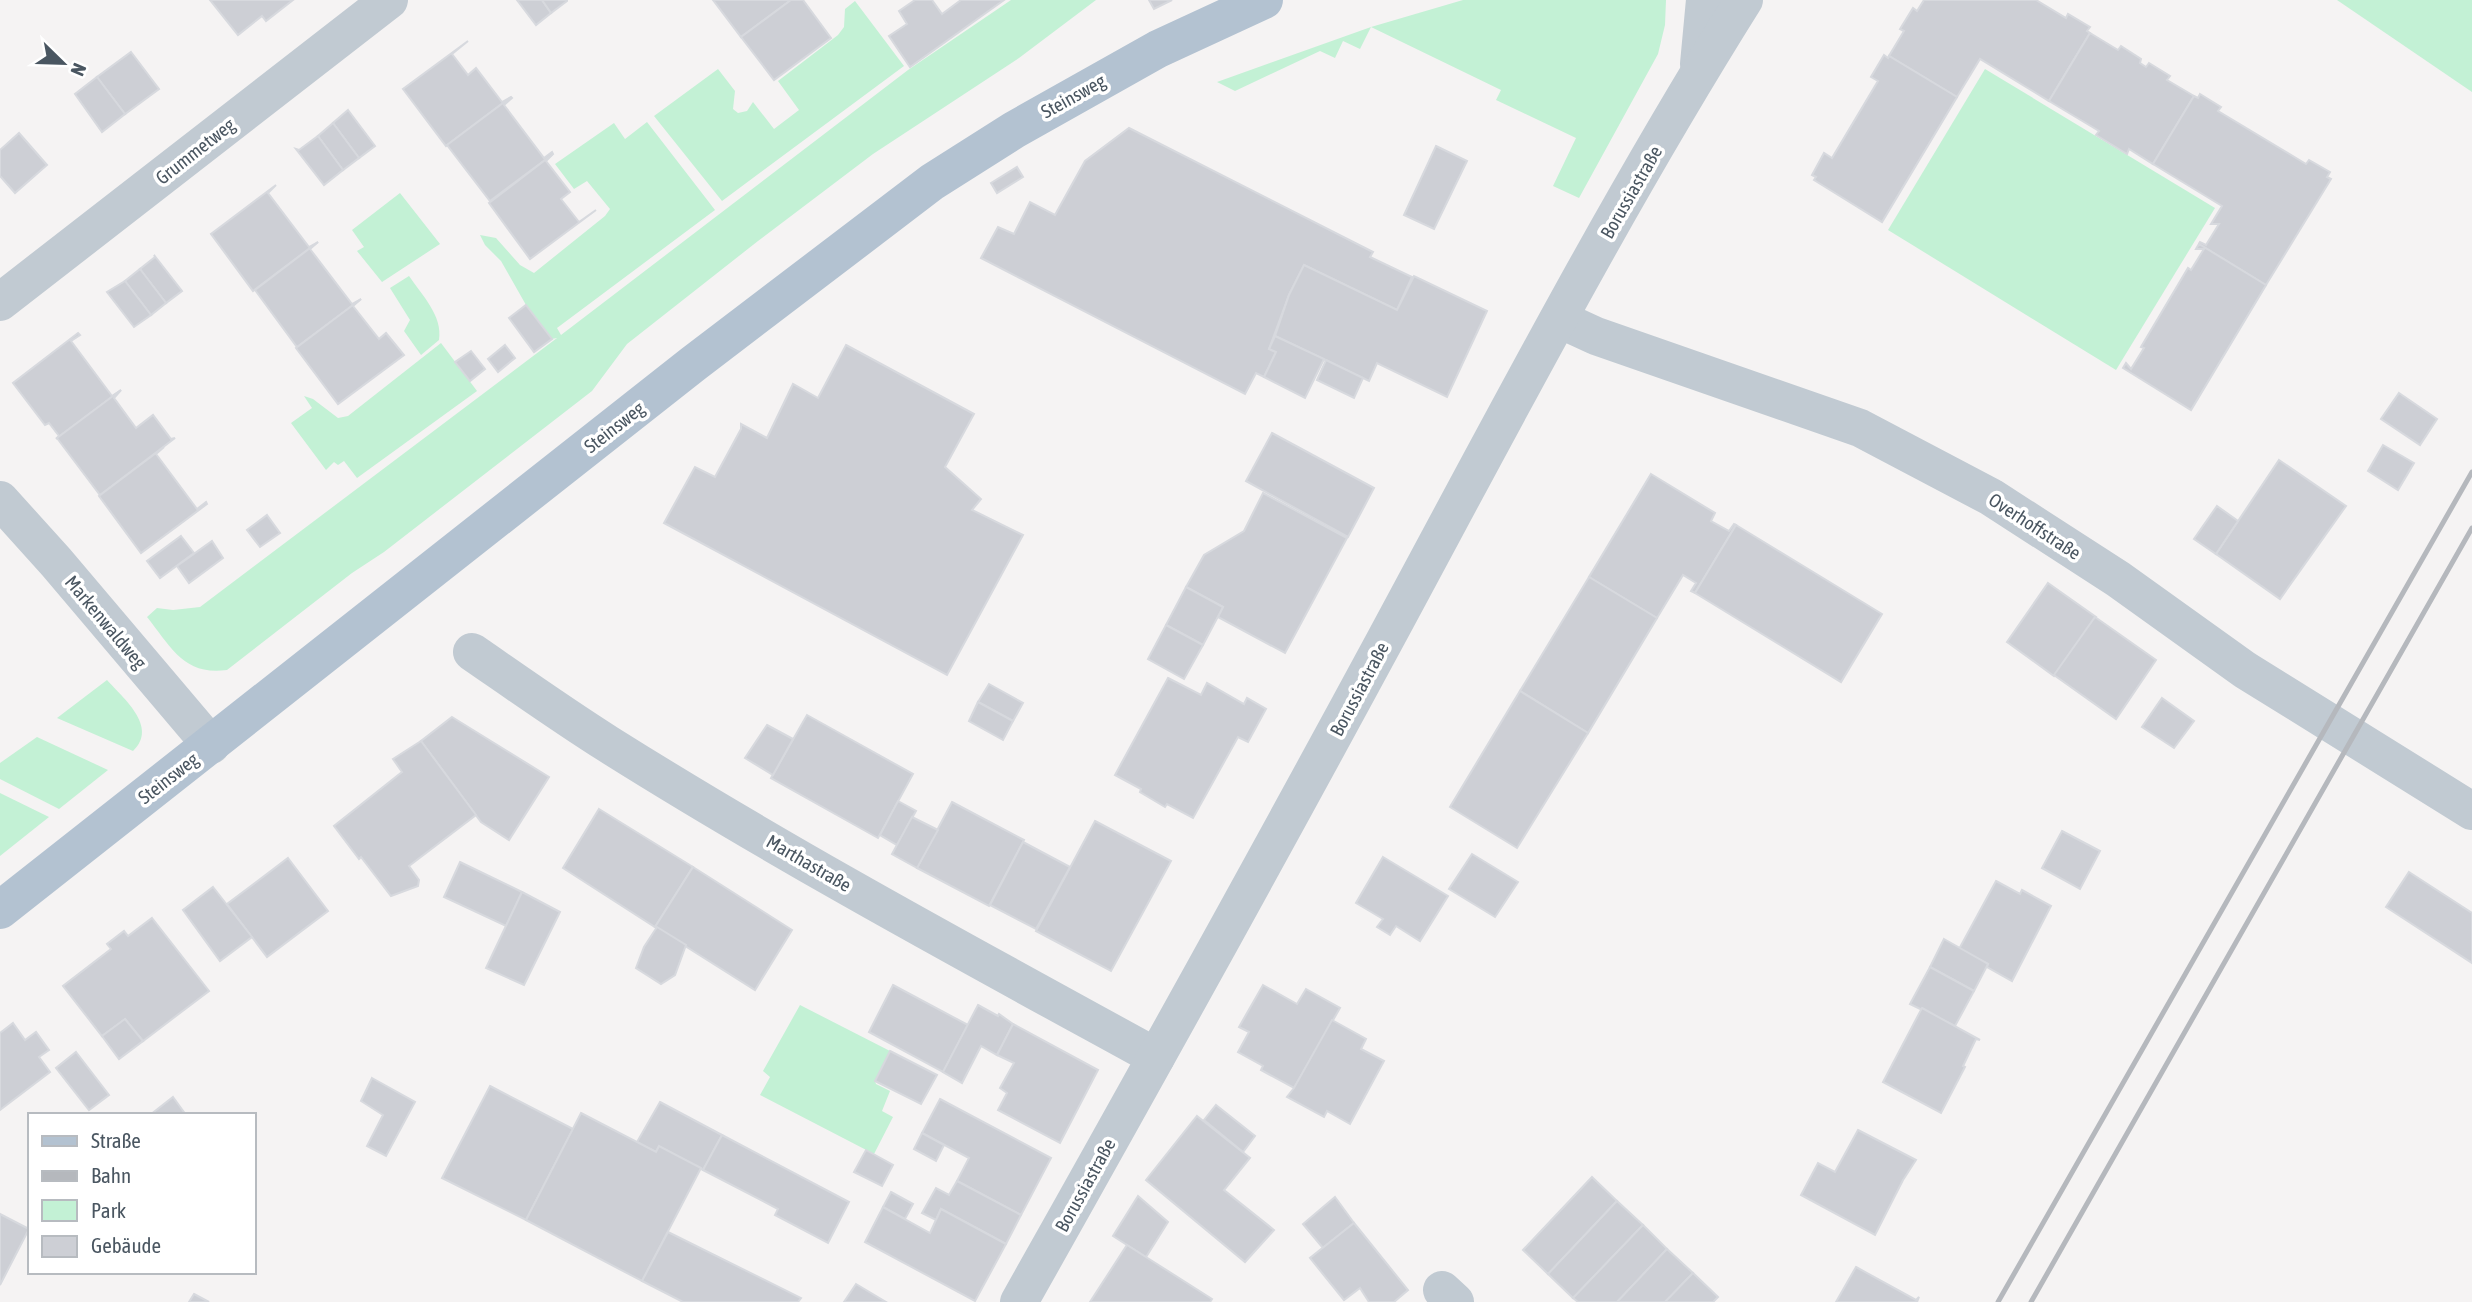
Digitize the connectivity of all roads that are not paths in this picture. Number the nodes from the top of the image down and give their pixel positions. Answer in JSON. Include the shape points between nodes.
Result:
{"nodes":[{"id":1,"x":1264,"y":0,"type":"edge"},
{"id":2,"x":1705,"y":0,"type":"edge"},
{"id":3,"x":1744,"y":0,"type":"edge"},
{"id":4,"x":383,"y":2,"type":"edge"},
{"id":5,"x":1697,"y":75,"type":"junction"},
{"id":6,"x":0,"y":302,"type":"edge"},
{"id":7,"x":1559,"y":319,"type":"junction"},
{"id":8,"x":0,"y":500,"type":"edge"},
{"id":9,"x":472,"y":652,"type":"dead end"},
{"id":10,"x":211,"y":746,"type":"junction"},
{"id":11,"x":2472,"y":811,"type":"edge"},
{"id":12,"x":0,"y":910,"type":"edge"},
{"id":13,"x":1156,"y":1057,"type":"junction"},
{"id":14,"x":1019,"y":1302,"type":"edge"}],
"edges":[{"from":1,"to":10,"type":"main road","name":"Steinsweg","via":[[1158,49],[932,182],[693,364]]},
{"from":2,"to":5,"type":"street","name":"Borussiastraße"},
{"from":3,"to":5,"type":"street","name":"Borussiastraße"},
{"from":4,"to":6,"type":"street","name":"Grummetweg"},
{"from":5,"to":7,"type":"street","name":"Borussiastraße"},
{"from":7,"to":11,"type":"street","name":"Overhoffstraße","via":[[1860,428],[1991,497],[2118,579],[2245,670]]},
{"from":7,"to":13,"type":"street","name":"Borussiastraße"},
{"from":8,"to":10,"type":"street","name":"Markenwaldweg"},
{"from":9,"to":13,"type":"street","name":"Marthastraße","via":[[607,744],[899,915]]},
{"from":10,"to":12,"type":"main road","name":"Steinsweg"},
{"from":13,"to":14,"type":"street","name":"Borussiastraße"}]}
